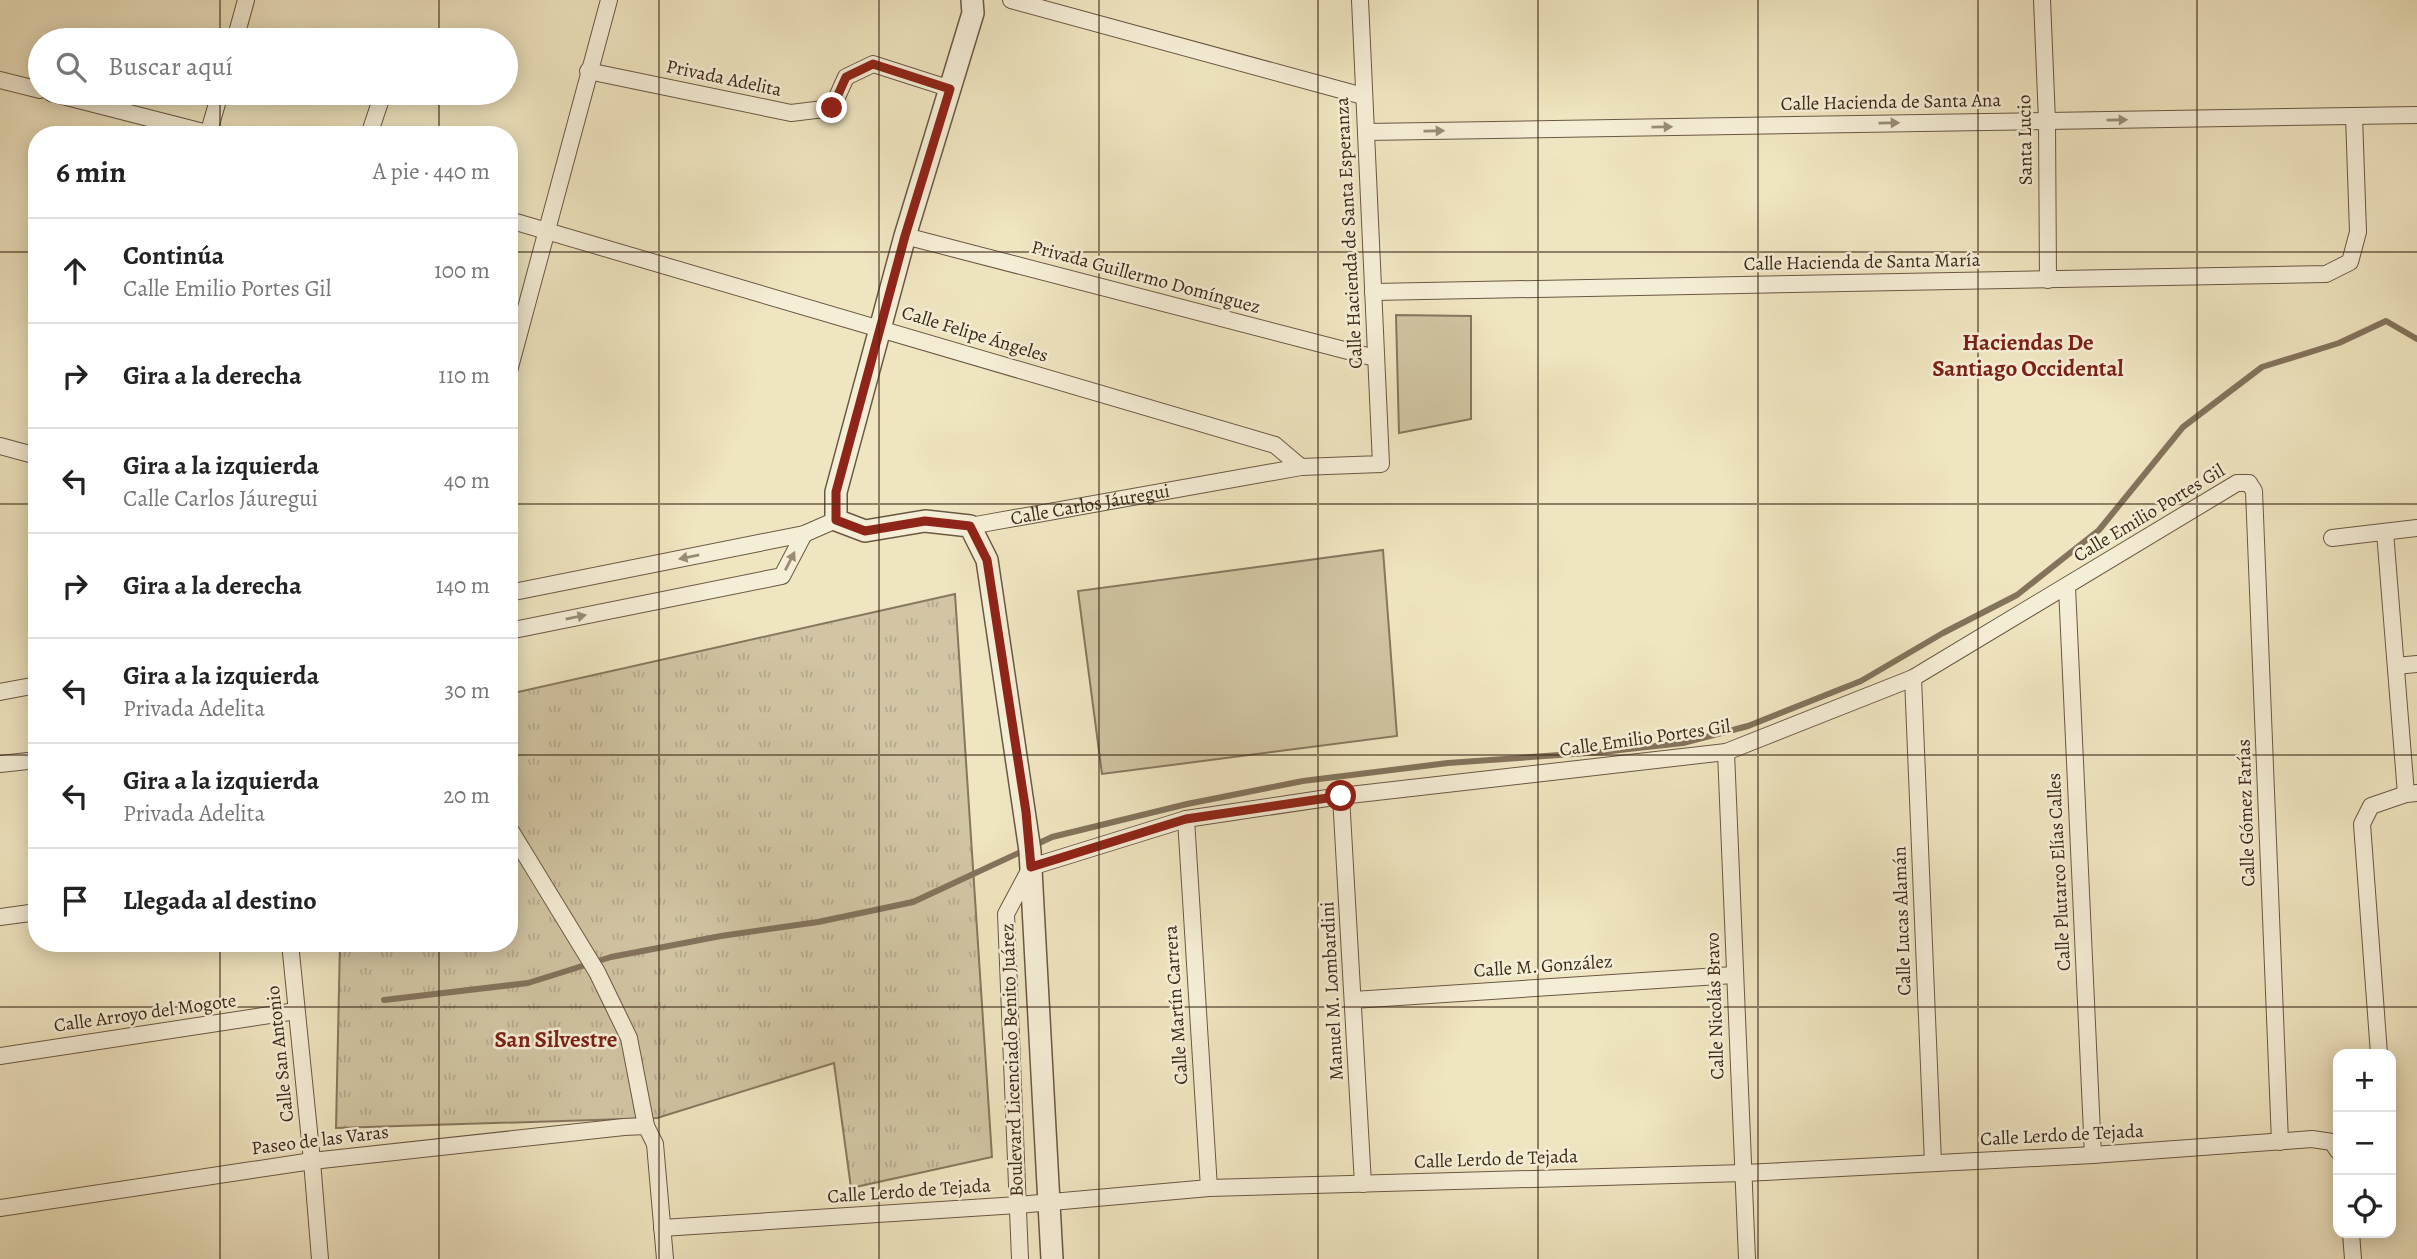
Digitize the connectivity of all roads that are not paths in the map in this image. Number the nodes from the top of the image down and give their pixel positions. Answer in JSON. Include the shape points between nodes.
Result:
{"nodes":[{"id":1,"x":246,"y":0,"type":"edge"},
{"id":2,"x":609,"y":0,"type":"edge"},
{"id":3,"x":972,"y":0,"type":"edge"},
{"id":4,"x":1011,"y":0,"type":"edge"},
{"id":5,"x":1360,"y":0,"type":"edge"},
{"id":6,"x":2042,"y":0,"type":"edge"},
{"id":7,"x":238,"y":28,"type":"edge"},
{"id":8,"x":588,"y":71,"type":"junction"},
{"id":9,"x":0,"y":80,"type":"edge"},
{"id":10,"x":28,"y":87,"type":"edge"},
{"id":11,"x":950,"y":89,"type":"junction"},
{"id":12,"x":1363,"y":96,"type":"junction"},
{"id":13,"x":98,"y":105,"type":"edge"},
{"id":14,"x":217,"y":105,"type":"edge"},
{"id":15,"x":379,"y":105,"type":"edge"},
{"id":16,"x":2417,"y":115,"type":"edge"},
{"id":17,"x":2354,"y":116,"type":"junction"},
{"id":18,"x":2047,"y":121,"type":"junction"},
{"id":19,"x":179,"y":126,"type":"edge"},
{"id":20,"x":212,"y":126,"type":"edge"},
{"id":21,"x":372,"y":126,"type":"edge"},
{"id":22,"x":1366,"y":132,"type":"junction"},
{"id":23,"x":518,"y":223,"type":"edge"},
{"id":24,"x":547,"y":231,"type":"junction"},
{"id":25,"x":905,"y":236,"type":"junction"},
{"id":26,"x":2048,"y":280,"type":"junction"},
{"id":27,"x":1373,"y":292,"type":"junction"},
{"id":28,"x":880,"y":328,"type":"junction"},
{"id":29,"x":518,"y":338,"type":"edge"},
{"id":30,"x":1375,"y":358,"type":"junction"},
{"id":31,"x":0,"y":446,"type":"edge"},
{"id":32,"x":28,"y":454,"type":"edge"},
{"id":33,"x":1381,"y":464,"type":"joint"},
{"id":34,"x":1301,"y":467,"type":"junction"},
{"id":35,"x":2249,"y":483,"type":"joint"},
{"id":36,"x":836,"y":520,"type":"junction"},
{"id":37,"x":970,"y":526,"type":"junction"},
{"id":38,"x":2417,"y":528,"type":"edge"},
{"id":39,"x":2385,"y":531,"type":"junction"},
{"id":40,"x":804,"y":534,"type":"junction"},
{"id":41,"x":2332,"y":538,"type":"dead end"},
{"id":42,"x":2067,"y":587,"type":"junction"},
{"id":43,"x":518,"y":591,"type":"edge"},
{"id":44,"x":518,"y":629,"type":"edge"},
{"id":45,"x":2417,"y":664,"type":"edge"},
{"id":46,"x":2396,"y":666,"type":"junction"},
{"id":47,"x":1913,"y":678,"type":"junction"},
{"id":48,"x":28,"y":687,"type":"edge"},
{"id":49,"x":0,"y":692,"type":"edge"},
{"id":50,"x":1726,"y":752,"type":"junction"},
{"id":51,"x":28,"y":761,"type":"edge"},
{"id":52,"x":0,"y":764,"type":"edge"},
{"id":53,"x":2411,"y":793,"type":"edge"},
{"id":54,"x":1341,"y":796,"type":"junction"},
{"id":55,"x":1186,"y":819,"type":"junction"},
{"id":56,"x":518,"y":843,"type":"edge"},
{"id":57,"x":1030,"y":859,"type":"junction"},
{"id":58,"x":28,"y":913,"type":"edge"},
{"id":59,"x":0,"y":917,"type":"edge"},
{"id":60,"x":291,"y":952,"type":"edge"},
{"id":61,"x":1734,"y":975,"type":"junction"},
{"id":62,"x":1353,"y":1000,"type":"junction"},
{"id":63,"x":296,"y":1012,"type":"junction"},
{"id":64,"x":2379,"y":1049,"type":"edge"},
{"id":65,"x":0,"y":1056,"type":"edge"},
{"id":66,"x":646,"y":1126,"type":"junction"},
{"id":67,"x":2280,"y":1142,"type":"junction"},
{"id":68,"x":2333,"y":1146,"type":"edge"},
{"id":69,"x":2093,"y":1155,"type":"junction"},
{"id":70,"x":312,"y":1161,"type":"junction"},
{"id":71,"x":1933,"y":1163,"type":"junction"},
{"id":72,"x":1744,"y":1173,"type":"junction"},
{"id":73,"x":1363,"y":1184,"type":"junction"},
{"id":74,"x":1209,"y":1188,"type":"junction"},
{"id":75,"x":1050,"y":1202,"type":"junction"},
{"id":76,"x":1018,"y":1205,"type":"junction"},
{"id":77,"x":0,"y":1209,"type":"edge"},
{"id":78,"x":662,"y":1228,"type":"junction"},
{"id":79,"x":2351,"y":1238,"type":"edge"},
{"id":80,"x":320,"y":1259,"type":"edge"},
{"id":81,"x":665,"y":1259,"type":"edge"},
{"id":82,"x":1020,"y":1259,"type":"edge"},
{"id":83,"x":1052,"y":1259,"type":"edge"},
{"id":84,"x":1747,"y":1259,"type":"edge"},
{"id":85,"x":2353,"y":1259,"type":"edge"}],
"edges":[{"from":1,"to":7,"type":"street"},
{"from":2,"to":8,"type":"street"},
{"from":3,"to":11,"type":"street","via":[[973,13]]},
{"from":4,"to":12,"type":"street"},
{"from":5,"to":12,"type":"street","name":"Calle Hacienda de Santa Esperanza"},
{"from":6,"to":18,"type":"street","name":"Santa Lucio"},
{"from":8,"to":11,"type":"street","name":"Privada Adelita","via":[[791,114],[832,108],[846,77],[873,64]]},
{"from":8,"to":24,"type":"street"},
{"from":9,"to":10,"type":"street"},
{"from":11,"to":25,"type":"street"},
{"from":12,"to":22,"type":"street","name":"Calle Hacienda de Santa Esperanza"},
{"from":13,"to":19,"type":"street"},
{"from":14,"to":20,"type":"street"},
{"from":15,"to":21,"type":"street"},
{"from":16,"to":17,"type":"street","name":"Calle Hacienda de Santa Ana"},
{"from":18,"to":17,"type":"street","name":"Calle Hacienda de Santa Ana","one_way":true},
{"from":17,"to":26,"type":"street","name":"Calle Hacienda de Santa María","via":[[2358,232],[2350,262],[2326,274]]},
{"from":22,"to":18,"type":"street","name":"Calle Hacienda de Santa Ana","one_way":true},
{"from":18,"to":26,"type":"street","name":"Santa Lucio"},
{"from":22,"to":27,"type":"street","name":"Calle Hacienda de Santa Esperanza"},
{"from":23,"to":24,"type":"street","name":"Calle Felipe Ángeles"},
{"from":24,"to":28,"type":"street","name":"Calle Felipe Ángeles"},
{"from":24,"to":29,"type":"street"},
{"from":25,"to":28,"type":"street"},
{"from":25,"to":30,"type":"street","name":"Privada Guillermo Domínguez"},
{"from":26,"to":27,"type":"street","name":"Calle Hacienda de Santa María"},
{"from":27,"to":30,"type":"street","name":"Calle Hacienda de Santa Esperanza"},
{"from":28,"to":34,"type":"street","name":"Calle Felipe Ángeles","via":[[1275,445]]},
{"from":28,"to":36,"type":"street","via":[[836,492]]},
{"from":30,"to":33,"type":"street","name":"Calle Hacienda de Santa Esperanza"},
{"from":31,"to":32,"type":"street"},
{"from":33,"to":34,"type":"street","name":"Calle Carlos Jáuregui"},
{"from":34,"to":37,"type":"street","name":"Calle Carlos Jáuregui"},
{"from":35,"to":42,"type":"street","name":"Calle Emilio Portes Gil","via":[[2237,483]]},
{"from":35,"to":67,"type":"street","name":"Calle Gómez Farías","via":[[2254,491]]},
{"from":36,"to":37,"type":"street","name":"Calle Carlos Jáuregui","via":[[865,531],[925,521]]},
{"from":36,"to":40,"type":"street"},
{"from":37,"to":57,"type":"street","via":[[987,560]]},
{"from":38,"to":39,"type":"street"},
{"from":39,"to":41,"type":"street"},
{"from":39,"to":46,"type":"street"},
{"from":40,"to":43,"type":"street","one_way":true},
{"from":44,"to":40,"type":"street","one_way":true,"via":[[782,576]]},
{"from":42,"to":47,"type":"street","name":"Calle Emilio Portes Gil"},
{"from":42,"to":69,"type":"street","name":"Calle Plutarco Elías Calles"},
{"from":45,"to":46,"type":"street"},
{"from":46,"to":53,"type":"street"},
{"from":47,"to":50,"type":"street","name":"Calle Emilio Portes Gil"},
{"from":47,"to":71,"type":"street","name":"Calle Lucas Alamán"},
{"from":48,"to":49,"type":"street"},
{"from":50,"to":54,"type":"street","name":"Calle Emilio Portes Gil"},
{"from":50,"to":61,"type":"street","name":"Calle Nicolás Bravo"},
{"from":51,"to":52,"type":"street"},
{"from":53,"to":64,"type":"street","via":[[2371,806],[2361,824]]},
{"from":54,"to":55,"type":"street","name":"Calle Emilio Portes Gil"},
{"from":54,"to":62,"type":"street","name":"Manuel M. Lombardini"},
{"from":55,"to":57,"type":"street","name":"Calle Emilio Portes Gil"},
{"from":55,"to":74,"type":"street","name":"Calle Martín Carrera"},
{"from":56,"to":66,"type":"street","via":[[597,972],[629,1038]]},
{"from":57,"to":75,"type":"street","name":"Boulevard Licenciado Benito Juárez"},
{"from":57,"to":76,"type":"street","name":"Boulevard Licenciado Benito Juárez","via":[[1006,914]]},
{"from":58,"to":59,"type":"street"},
{"from":60,"to":63,"type":"street","name":"Calle San Antonio"},
{"from":61,"to":62,"type":"street","name":"Calle M. González"},
{"from":61,"to":72,"type":"street","name":"Calle Nicolás Bravo"},
{"from":62,"to":73,"type":"street","name":"Manuel M. Lombardini"},
{"from":63,"to":65,"type":"street","name":"Calle Arroyo del Mogote"},
{"from":63,"to":70,"type":"street","name":"Calle San Antonio"},
{"from":66,"to":70,"type":"street","name":"Paseo de las Varas"},
{"from":66,"to":78,"type":"street","via":[[655,1143]]},
{"from":67,"to":68,"type":"street","name":"Calle Lerdo de Tejada","via":[[2312,1139]]},
{"from":67,"to":69,"type":"street","name":"Calle Lerdo de Tejada"},
{"from":69,"to":71,"type":"street","name":"Calle Lerdo de Tejada"},
{"from":70,"to":77,"type":"street","name":"Paseo de las Varas"},
{"from":70,"to":80,"type":"street","name":"Calle San Antonio"},
{"from":71,"to":72,"type":"street","name":"Calle Lerdo de Tejada"},
{"from":72,"to":73,"type":"street","name":"Calle Lerdo de Tejada"},
{"from":72,"to":84,"type":"street","name":"Calle Nicolás Bravo"},
{"from":73,"to":74,"type":"street","name":"Calle Lerdo de Tejada"},
{"from":74,"to":75,"type":"street","name":"Calle Lerdo de Tejada"},
{"from":75,"to":76,"type":"street","name":"Calle Lerdo de Tejada"},
{"from":75,"to":83,"type":"street","name":"Boulevard Licenciado Benito Juárez"},
{"from":76,"to":78,"type":"street","name":"Calle Lerdo de Tejada"},
{"from":76,"to":82,"type":"street","name":"Boulevard Licenciado Benito Juárez"},
{"from":78,"to":81,"type":"street"},
{"from":79,"to":85,"type":"street"}]}
